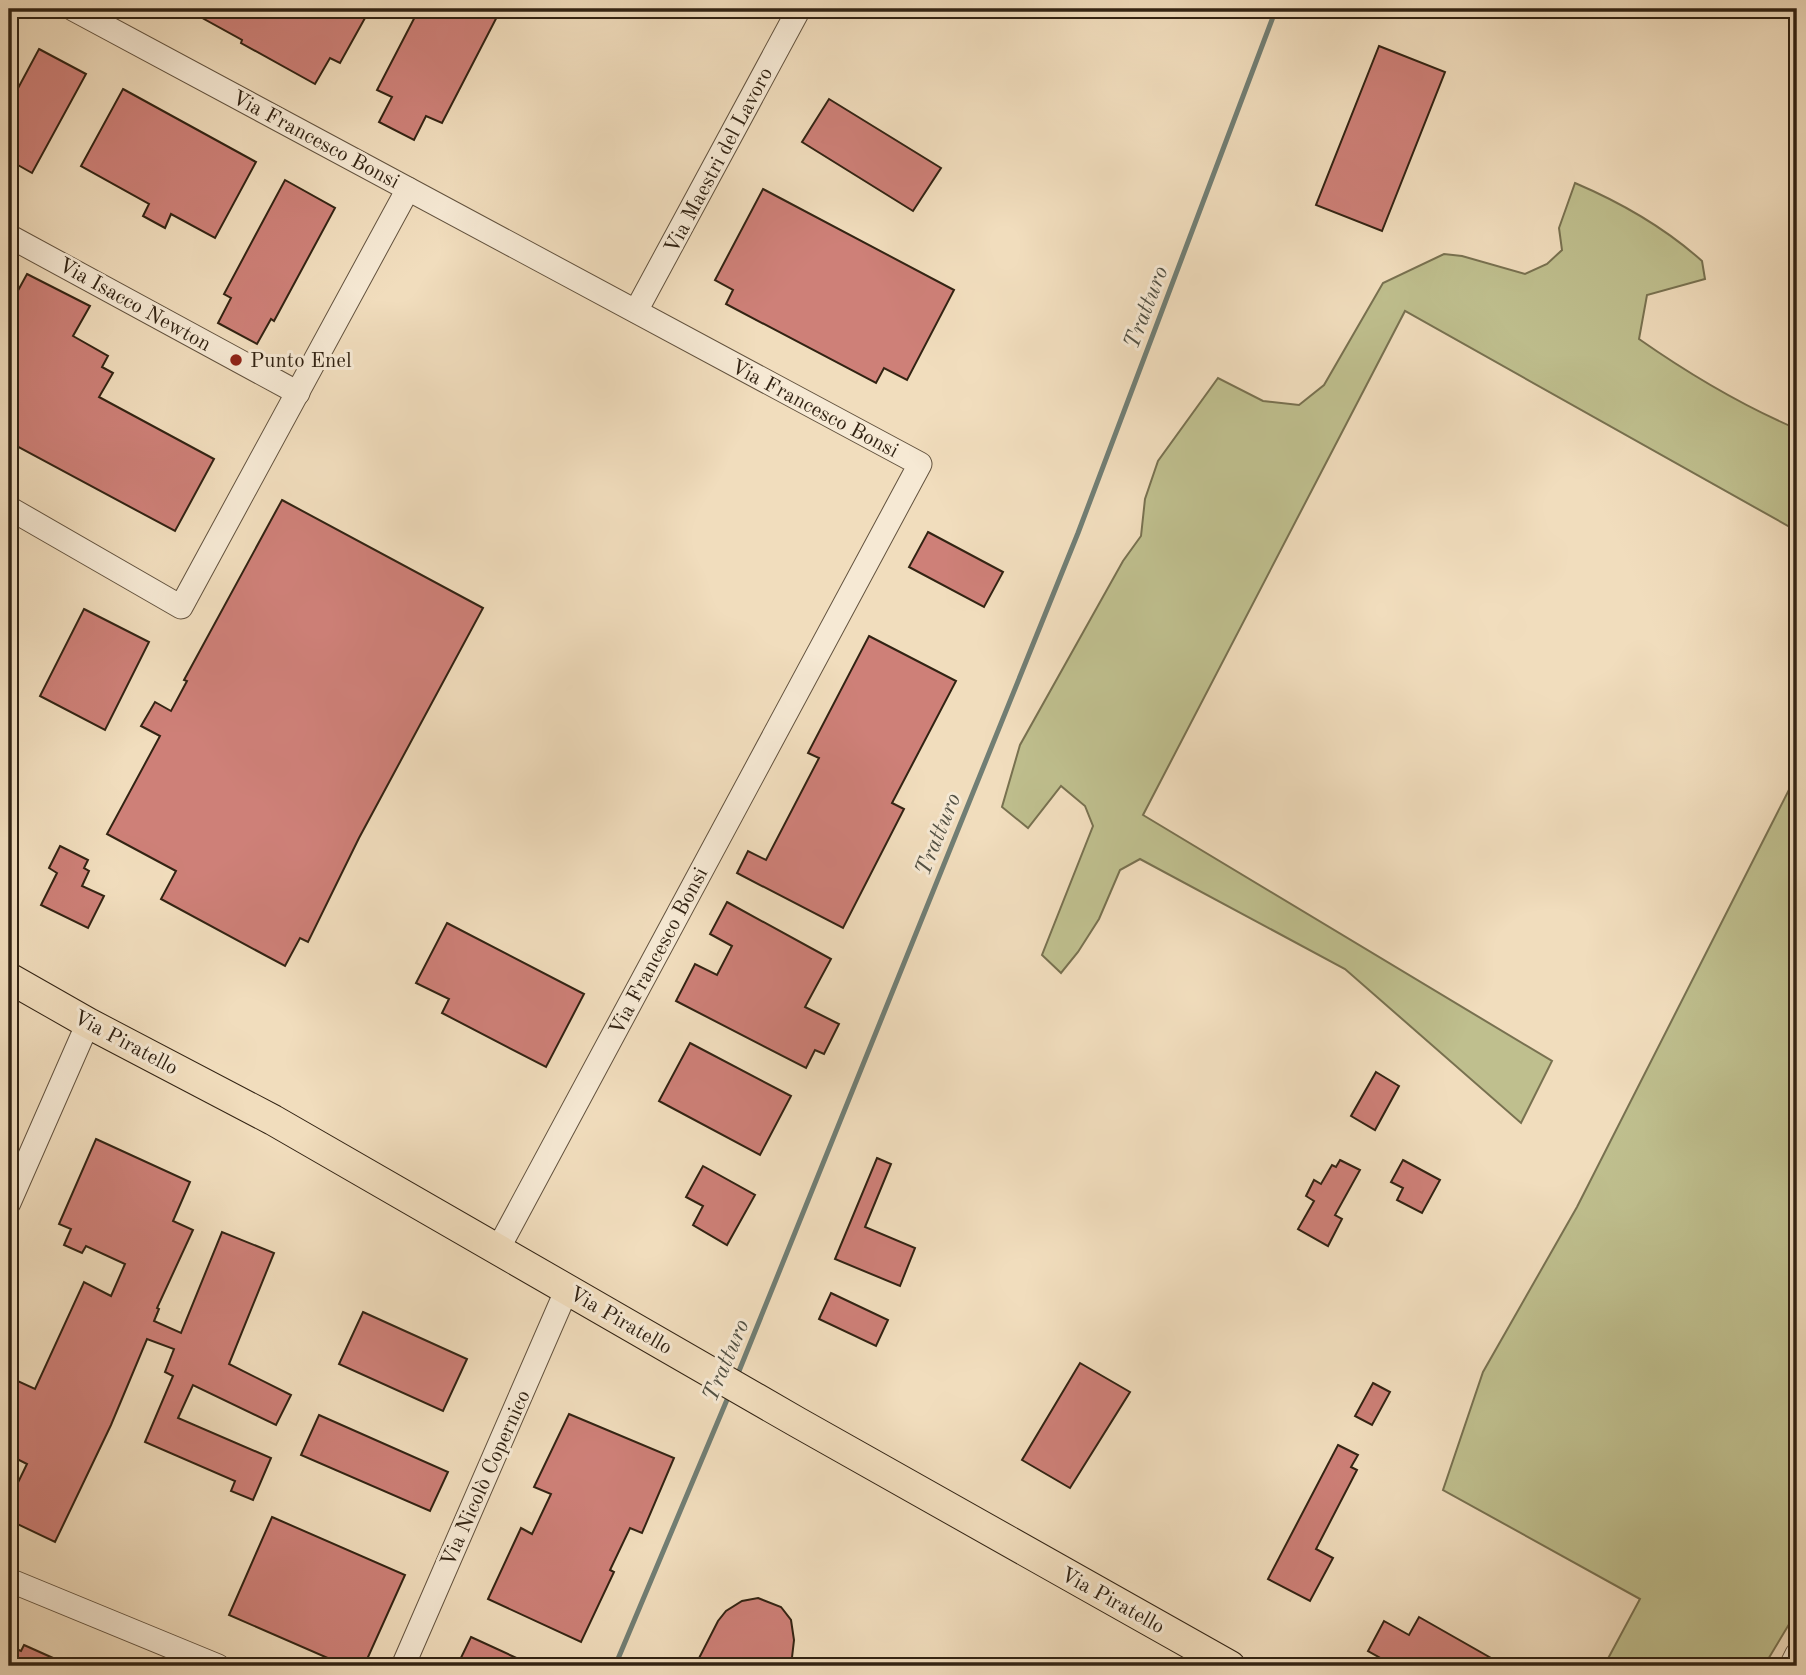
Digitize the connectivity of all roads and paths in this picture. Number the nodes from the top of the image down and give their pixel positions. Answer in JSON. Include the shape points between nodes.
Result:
{"nodes":[{"id":1,"x":73,"y":9,"type":"edge"},
{"id":2,"x":799,"y":9,"type":"edge"},
{"id":3,"x":408,"y":189,"type":"junction"},
{"id":4,"x":9,"y":236,"type":"edge"},
{"id":5,"x":636,"y":311,"type":"junction"},
{"id":6,"x":298,"y":393,"type":"junction"},
{"id":7,"x":9,"y":508,"type":"edge"},
{"id":8,"x":9,"y":978,"type":"edge"},
{"id":9,"x":89,"y":1023,"type":"junction"},
{"id":10,"x":9,"y":1203,"type":"edge"},
{"id":11,"x":498,"y":1249,"type":"junction"},
{"id":12,"x":567,"y":1289,"type":"junction"},
{"id":13,"x":9,"y":1580,"type":"edge"},
{"id":14,"x":1797,"y":1654,"type":"edge"},
{"id":15,"x":218,"y":1666,"type":"edge"},
{"id":16,"x":403,"y":1666,"type":"edge"},
{"id":17,"x":1230,"y":1666,"type":"edge"},
{"id":18,"x":1791,"y":1666,"type":"edge"}],
"edges":[{"from":1,"to":3,"type":"street","name":"Via Francesco Bonsi"},
{"from":2,"to":5,"type":"street","name":"Via Maestri del Lavoro"},
{"from":3,"to":5,"type":"street","name":"Via Francesco Bonsi"},
{"from":3,"to":6,"type":"street"},
{"from":4,"to":6,"type":"street","name":"Via Isacco Newton"},
{"from":5,"to":11,"type":"street","name":"Via Francesco Bonsi","via":[[920,464]]},
{"from":6,"to":7,"type":"street","via":[[181,607]]},
{"from":8,"to":9,"type":"main road","name":"Via Piratello"},
{"from":9,"to":10,"type":"street"},
{"from":9,"to":11,"type":"main road","name":"Via Piratello","via":[[273,1120]]},
{"from":11,"to":12,"type":"main road","name":"Via Piratello"},
{"from":12,"to":16,"type":"street","name":"Via Nicolò Copernico"},
{"from":12,"to":17,"type":"main road","name":"Via Piratello"},
{"from":13,"to":15,"type":"street"},
{"from":14,"to":18,"type":"street"}]}
